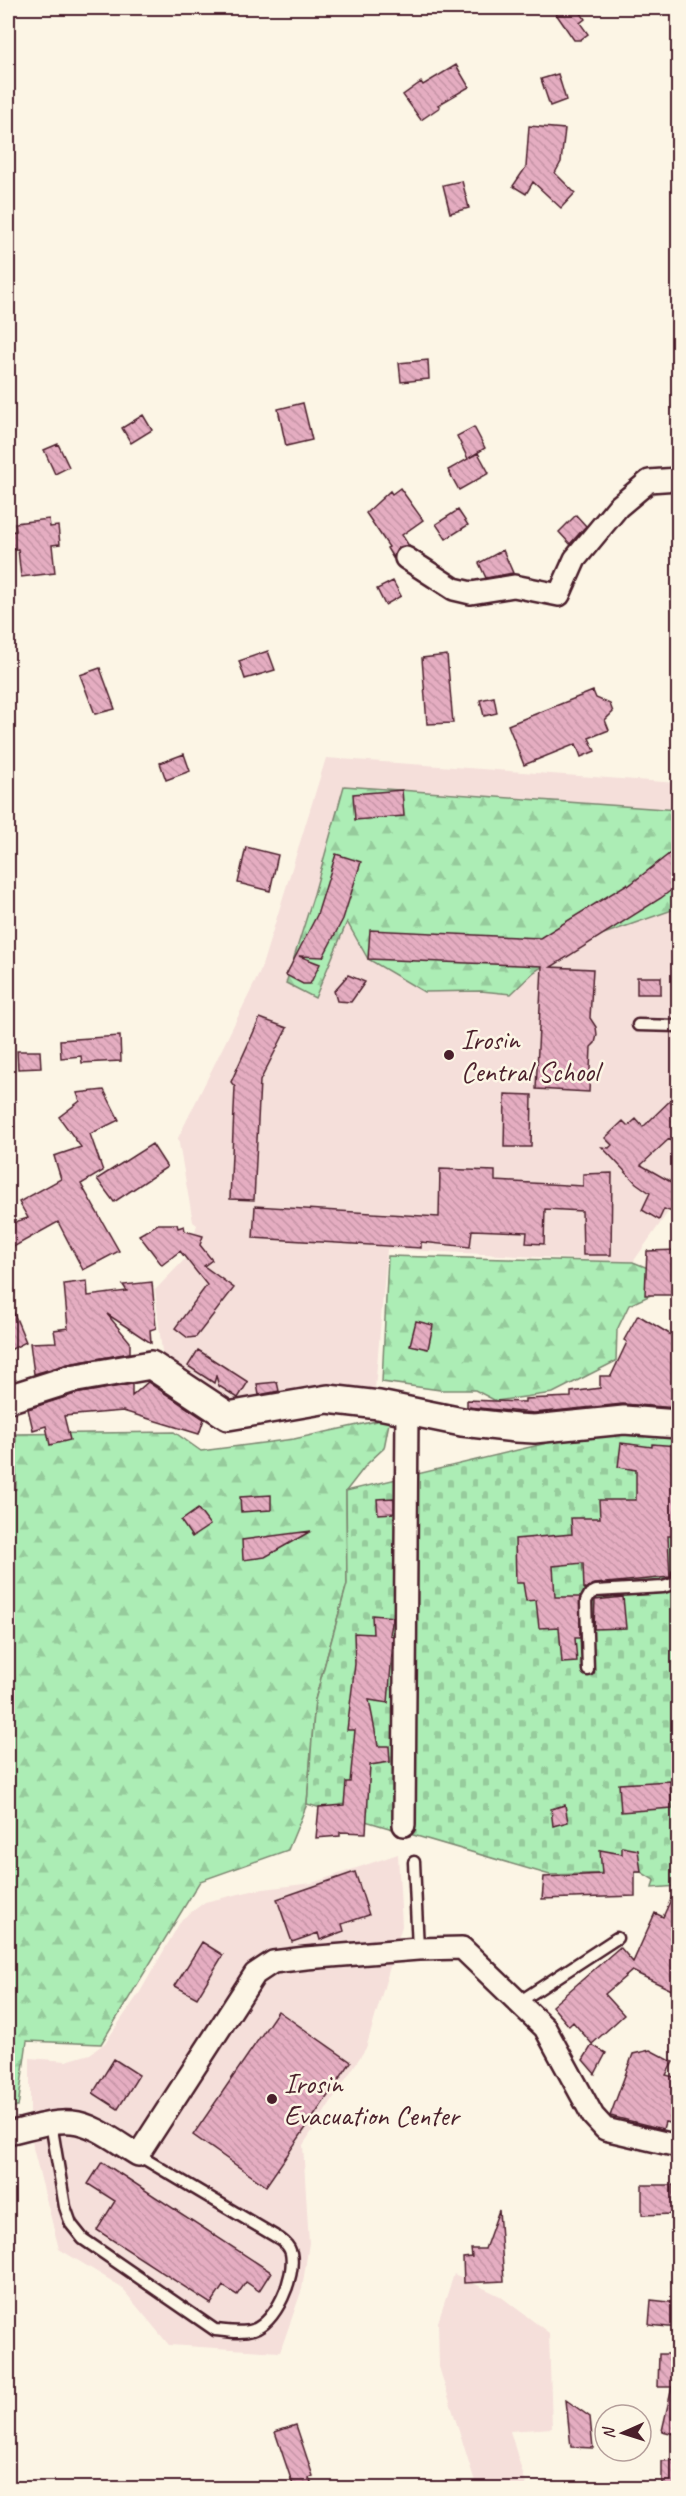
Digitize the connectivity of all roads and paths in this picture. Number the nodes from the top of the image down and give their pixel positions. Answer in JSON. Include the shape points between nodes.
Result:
{"nodes":[{"id":1,"x":678,"y":478,"type":"edge"},
{"id":2,"x":406,"y":558,"type":"dead end"},
{"id":3,"x":638,"y":1025,"type":"dead end"},
{"id":4,"x":678,"y":1026,"type":"edge"},
{"id":5,"x":8,"y":1399,"type":"edge"},
{"id":6,"x":407,"y":1410,"type":"junction"},
{"id":7,"x":678,"y":1424,"type":"edge"},
{"id":8,"x":678,"y":1574,"type":"edge"},
{"id":9,"x":588,"y":1670,"type":"dead end"},
{"id":10,"x":404,"y":1826,"type":"dead end"},
{"id":11,"x":414,"y":1862,"type":"dead end"},
{"id":12,"x":617,"y":1938,"type":"dead end"},
{"id":13,"x":418,"y":1949,"type":"junction"},
{"id":14,"x":519,"y":2002,"type":"junction"},
{"id":15,"x":51,"y":2123,"type":"junction"},
{"id":16,"x":8,"y":2133,"type":"edge"},
{"id":17,"x":678,"y":2146,"type":"edge"},
{"id":18,"x":138,"y":2155,"type":"junction"}],
"edges":[{"from":1,"to":2,"type":"street","via":[[649,481],[618,507],[575,559],[559,595],[514,586],[471,593],[454,589]]},
{"from":3,"to":4,"type":"lane"},
{"from":5,"to":6,"type":"street","via":[[71,1379],[151,1365],[228,1416],[328,1399]]},
{"from":6,"to":7,"type":"street","via":[[462,1422],[534,1429],[624,1420]]},
{"from":6,"to":10,"type":"street"},
{"from":8,"to":9,"type":"lane","via":[[676,1583],[663,1587],[590,1593],[586,1601]]},
{"from":11,"to":13,"type":"lane"},
{"from":12,"to":14,"type":"lane"},
{"from":13,"to":14,"type":"street","via":[[462,1948]]},
{"from":13,"to":18,"type":"street","via":[[273,1962],[263,1968],[255,1974]]},
{"from":14,"to":17,"type":"street","via":[[545,2028],[593,2116],[605,2129]]},
{"from":15,"to":16,"type":"street"},
{"from":15,"to":18,"type":"street","via":[[80,2124]]},
{"from":15,"to":18,"type":"lane","via":[[65,2207],[83,2240],[215,2330],[254,2330],[272,2317],[290,2271],[288,2246]]}]}
